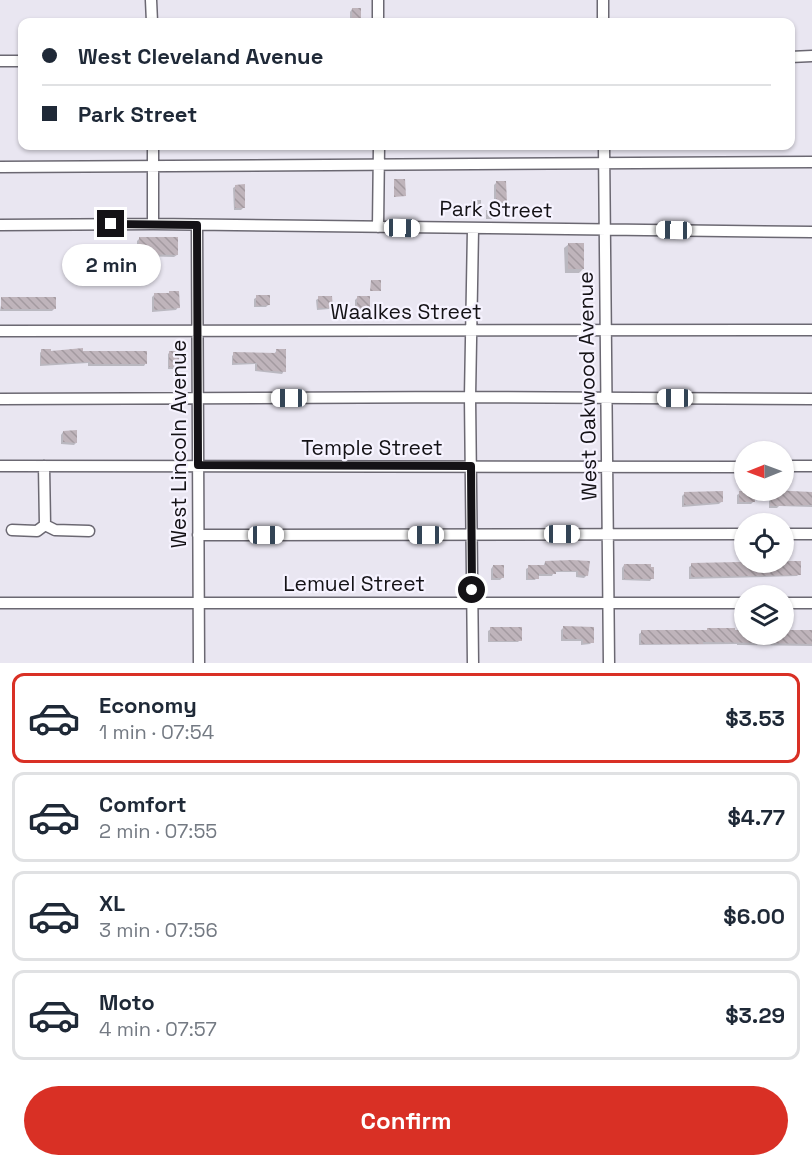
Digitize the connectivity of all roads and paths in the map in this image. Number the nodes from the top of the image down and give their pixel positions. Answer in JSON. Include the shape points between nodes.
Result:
{"nodes":[{"id":1,"x":152,"y":0,"type":"edge"},
{"id":2,"x":378,"y":0,"type":"edge"},
{"id":3,"x":603,"y":0,"type":"edge"},
{"id":4,"x":152,"y":18,"type":"edge"},
{"id":5,"x":378,"y":18,"type":"edge"},
{"id":6,"x":603,"y":18,"type":"edge"},
{"id":7,"x":812,"y":56,"type":"edge"},
{"id":8,"x":795,"y":57,"type":"edge"},
{"id":9,"x":0,"y":61,"type":"edge"},
{"id":10,"x":18,"y":61,"type":"edge"},
{"id":11,"x":153,"y":150,"type":"edge"},
{"id":12,"x":379,"y":150,"type":"edge"},
{"id":13,"x":604,"y":150,"type":"edge"},
{"id":14,"x":812,"y":162,"type":"edge"},
{"id":15,"x":604,"y":164,"type":"junction"},
{"id":16,"x":379,"y":165,"type":"junction"},
{"id":17,"x":0,"y":167,"type":"edge"},
{"id":18,"x":153,"y":167,"type":"junction"},
{"id":19,"x":153,"y":224,"type":"junction"},
{"id":20,"x":0,"y":225,"type":"edge"},
{"id":21,"x":197,"y":225,"type":"junction"},
{"id":22,"x":378,"y":227,"type":"junction"},
{"id":23,"x":473,"y":229,"type":"junction"},
{"id":24,"x":605,"y":230,"type":"junction"},
{"id":25,"x":812,"y":232,"type":"edge"},
{"id":26,"x":197,"y":330,"type":"junction"},
{"id":27,"x":470,"y":330,"type":"junction"},
{"id":28,"x":812,"y":330,"type":"edge"},
{"id":29,"x":0,"y":331,"type":"edge"},
{"id":30,"x":605,"y":331,"type":"junction"},
{"id":31,"x":470,"y":397,"type":"junction"},
{"id":32,"x":198,"y":398,"type":"junction"},
{"id":33,"x":606,"y":398,"type":"junction"},
{"id":34,"x":0,"y":399,"type":"edge"},
{"id":35,"x":812,"y":399,"type":"edge"},
{"id":36,"x":198,"y":465,"type":"junction"},
{"id":37,"x":0,"y":466,"type":"edge"},
{"id":38,"x":44,"y":466,"type":"junction"},
{"id":39,"x":471,"y":466,"type":"junction"},
{"id":40,"x":734,"y":466,"type":"edge"},
{"id":41,"x":794,"y":466,"type":"edge"},
{"id":42,"x":812,"y":466,"type":"edge"},
{"id":43,"x":607,"y":467,"type":"junction"},
{"id":44,"x":45,"y":525,"type":"junction"},
{"id":45,"x":12,"y":530,"type":"dead end"},
{"id":46,"x":89,"y":531,"type":"dead end"},
{"id":47,"x":608,"y":534,"type":"junction"},
{"id":48,"x":734,"y":534,"type":"edge"},
{"id":49,"x":794,"y":534,"type":"edge"},
{"id":50,"x":812,"y":534,"type":"edge"},
{"id":51,"x":198,"y":535,"type":"junction"},
{"id":52,"x":471,"y":535,"type":"junction"},
{"id":53,"x":471,"y":602,"type":"junction"},
{"id":54,"x":0,"y":603,"type":"edge"},
{"id":55,"x":199,"y":603,"type":"junction"},
{"id":56,"x":608,"y":603,"type":"junction"},
{"id":57,"x":734,"y":603,"type":"edge"},
{"id":58,"x":794,"y":603,"type":"edge"},
{"id":59,"x":812,"y":603,"type":"edge"},
{"id":60,"x":198,"y":663,"type":"edge"},
{"id":61,"x":473,"y":663,"type":"edge"},
{"id":62,"x":609,"y":663,"type":"edge"}],
"edges":[{"from":1,"to":4,"type":"street"},
{"from":2,"to":5,"type":"street"},
{"from":3,"to":6,"type":"street"},
{"from":7,"to":8,"type":"street"},
{"from":9,"to":10,"type":"street"},
{"from":11,"to":18,"type":"street"},
{"from":12,"to":16,"type":"street"},
{"from":13,"to":15,"type":"street","name":"West Oakwood Avenue"},
{"from":14,"to":15,"type":"street"},
{"from":15,"to":16,"type":"street"},
{"from":15,"to":24,"type":"street","name":"West Oakwood Avenue"},
{"from":16,"to":18,"type":"street"},
{"from":16,"to":22,"type":"street"},
{"from":17,"to":18,"type":"street"},
{"from":18,"to":19,"type":"street"},
{"from":19,"to":20,"type":"street","name":"Park Street"},
{"from":19,"to":21,"type":"street","name":"Park Street"},
{"from":21,"to":22,"type":"street","name":"Park Street"},
{"from":21,"to":26,"type":"street","name":"West Lincoln Avenue"},
{"from":22,"to":23,"type":"street","name":"Park Street"},
{"from":23,"to":24,"type":"street","name":"Park Street"},
{"from":23,"to":27,"type":"street"},
{"from":24,"to":25,"type":"street","name":"Park Street"},
{"from":24,"to":30,"type":"street","name":"West Oakwood Avenue"},
{"from":26,"to":27,"type":"street","name":"Waalkes Street"},
{"from":26,"to":29,"type":"street","name":"Waalkes Street"},
{"from":26,"to":32,"type":"street","name":"West Lincoln Avenue"},
{"from":27,"to":30,"type":"street","name":"Waalkes Street"},
{"from":27,"to":31,"type":"street"},
{"from":28,"to":30,"type":"street","name":"Waalkes Street"},
{"from":30,"to":33,"type":"street","name":"West Oakwood Avenue"},
{"from":31,"to":32,"type":"street"},
{"from":31,"to":33,"type":"street"},
{"from":31,"to":39,"type":"street"},
{"from":32,"to":34,"type":"street"},
{"from":32,"to":36,"type":"street","name":"West Lincoln Avenue"},
{"from":33,"to":35,"type":"street"},
{"from":33,"to":43,"type":"street","name":"West Oakwood Avenue"},
{"from":36,"to":38,"type":"street","name":"Temple Street"},
{"from":36,"to":39,"type":"street","name":"Temple Street"},
{"from":36,"to":51,"type":"street","name":"West Lincoln Avenue"},
{"from":37,"to":38,"type":"street","name":"Temple Street"},
{"from":38,"to":44,"type":"street"},
{"from":39,"to":43,"type":"street","name":"Temple Street"},
{"from":39,"to":52,"type":"street"},
{"from":40,"to":43,"type":"street","name":"Temple Street"},
{"from":41,"to":42,"type":"street"},
{"from":43,"to":47,"type":"street","name":"West Oakwood Avenue"},
{"from":44,"to":45,"type":"street","via":[[37,531]]},
{"from":44,"to":46,"type":"street","via":[[55,530]]},
{"from":47,"to":48,"type":"street"},
{"from":47,"to":52,"type":"street"},
{"from":47,"to":56,"type":"street","name":"West Oakwood Avenue"},
{"from":49,"to":50,"type":"street"},
{"from":51,"to":52,"type":"street"},
{"from":51,"to":55,"type":"street","name":"West Lincoln Avenue"},
{"from":52,"to":53,"type":"street"},
{"from":53,"to":55,"type":"street","name":"Lemuel Street"},
{"from":53,"to":56,"type":"street","name":"Lemuel Street"},
{"from":53,"to":61,"type":"street"},
{"from":54,"to":55,"type":"street","name":"Lemuel Street"},
{"from":55,"to":60,"type":"street","name":"West Lincoln Avenue"},
{"from":56,"to":57,"type":"street","name":"Lemuel Street"},
{"from":56,"to":62,"type":"street","name":"West Oakwood Avenue"},
{"from":58,"to":59,"type":"street"}]}
